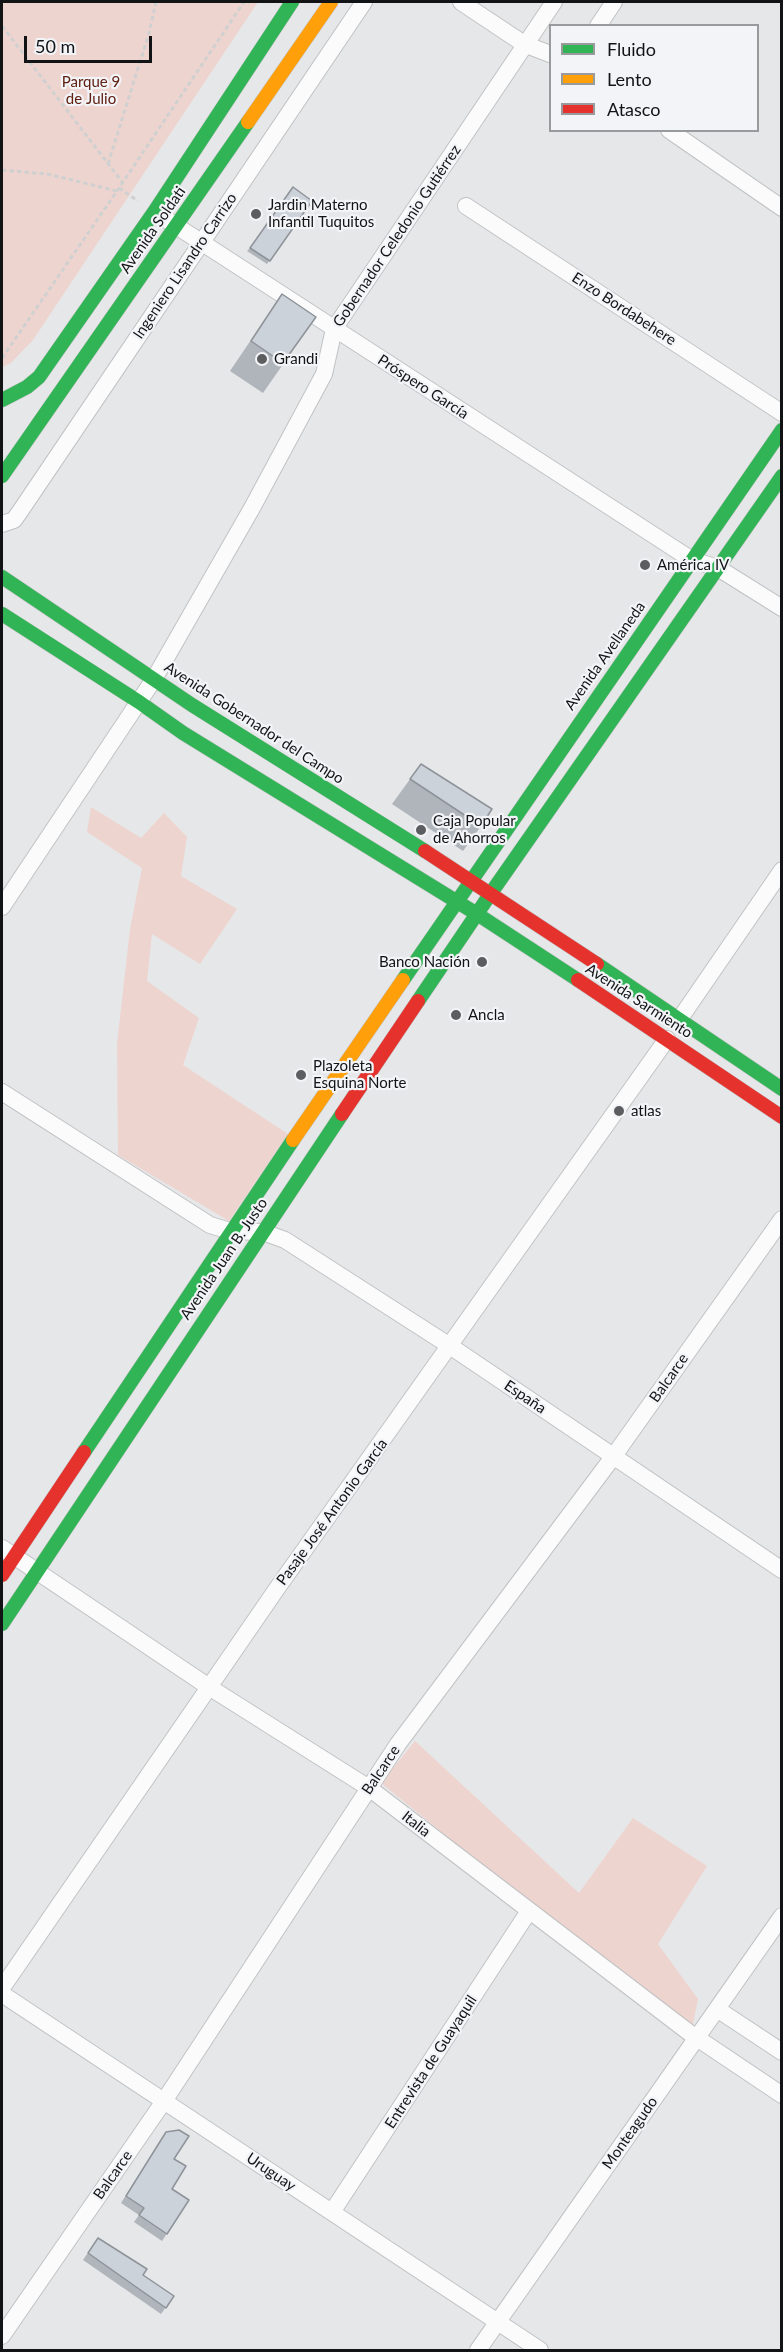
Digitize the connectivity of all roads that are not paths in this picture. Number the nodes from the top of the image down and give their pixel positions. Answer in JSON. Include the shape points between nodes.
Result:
{"nodes":[{"id":1,"x":292,"y":2,"type":"edge"},
{"id":2,"x":331,"y":2,"type":"edge"},
{"id":3,"x":364,"y":2,"type":"edge"},
{"id":4,"x":461,"y":2,"type":"edge"},
{"id":5,"x":554,"y":2,"type":"edge"},
{"id":6,"x":614,"y":2,"type":"edge"},
{"id":7,"x":599,"y":24,"type":"edge"},
{"id":8,"x":524,"y":44,"type":"junction"},
{"id":9,"x":549,"y":54,"type":"edge"},
{"id":10,"x":672,"y":132,"type":"edge"},
{"id":11,"x":466,"y":206,"type":"dead end"},
{"id":12,"x":782,"y":208,"type":"edge"},
{"id":13,"x":154,"y":212,"type":"junction"},
{"id":14,"x":176,"y":226,"type":"junction"},
{"id":15,"x":200,"y":242,"type":"junction"},
{"id":16,"x":334,"y":329,"type":"junction"},
{"id":17,"x":2,"y":400,"type":"edge"},
{"id":18,"x":782,"y":413,"type":"edge"},
{"id":19,"x":782,"y":430,"type":"edge"},
{"id":20,"x":2,"y":476,"type":"edge"},
{"id":21,"x":782,"y":476,"type":"edge"},
{"id":22,"x":2,"y":524,"type":"edge"},
{"id":23,"x":692,"y":560,"type":"junction"},
{"id":24,"x":718,"y":568,"type":"junction"},
{"id":25,"x":2,"y":577,"type":"edge"},
{"id":26,"x":782,"y":608,"type":"edge"},
{"id":27,"x":2,"y":614,"type":"edge"},
{"id":28,"x":154,"y":679,"type":"junction"},
{"id":29,"x":139,"y":702,"type":"junction"},
{"id":30,"x":782,"y":870,"type":"edge"},
{"id":31,"x":471,"y":880,"type":"junction"},
{"id":32,"x":491,"y":893,"type":"junction"},
{"id":33,"x":457,"y":902,"type":"junction"},
{"id":34,"x":2,"y":907,"type":"edge"},
{"id":35,"x":477,"y":914,"type":"junction"},
{"id":36,"x":679,"y":1020,"type":"junction"},
{"id":37,"x":667,"y":1039,"type":"junction"},
{"id":38,"x":782,"y":1089,"type":"edge"},
{"id":39,"x":2,"y":1092,"type":"edge"},
{"id":40,"x":782,"y":1117,"type":"edge"},
{"id":41,"x":782,"y":1219,"type":"edge"},
{"id":42,"x":230,"y":1231,"type":"junction"},
{"id":43,"x":263,"y":1232,"type":"junction"},
{"id":44,"x":450,"y":1346,"type":"junction"},
{"id":45,"x":613,"y":1457,"type":"junction"},
{"id":46,"x":8,"y":1552,"type":"edge"},
{"id":47,"x":782,"y":1570,"type":"edge"},
{"id":48,"x":37,"y":1571,"type":"junction"},
{"id":49,"x":2,"y":1575,"type":"edge"},
{"id":50,"x":2,"y":1624,"type":"edge"},
{"id":51,"x":209,"y":1687,"type":"junction"},
{"id":52,"x":369,"y":1788,"type":"junction"},
{"id":53,"x":530,"y":1911,"type":"junction"},
{"id":54,"x":782,"y":1916,"type":"edge"},
{"id":55,"x":2,"y":1989,"type":"edge"},
{"id":56,"x":2,"y":1994,"type":"edge"},
{"id":57,"x":717,"y":2009,"type":"junction"},
{"id":58,"x":697,"y":2038,"type":"junction"},
{"id":59,"x":782,"y":2052,"type":"edge"},
{"id":60,"x":782,"y":2095,"type":"edge"},
{"id":61,"x":164,"y":2101,"type":"junction"},
{"id":62,"x":332,"y":2212,"type":"junction"},
{"id":63,"x":498,"y":2322,"type":"junction"},
{"id":64,"x":2,"y":2336,"type":"edge"},
{"id":65,"x":478,"y":2350,"type":"edge"},
{"id":66,"x":540,"y":2350,"type":"edge"}],
"edges":[{"from":1,"to":13,"type":"main road","name":"Avenida Soldati"},
{"from":2,"to":14,"type":"main road","name":"Avenida Soldati"},
{"from":3,"to":15,"type":"street","name":"Ingeniero Lisandro Carrizo"},
{"from":4,"to":8,"type":"street"},
{"from":5,"to":8,"type":"street","name":"Gobernador Celedonio Gutiérrez"},
{"from":6,"to":7,"type":"street"},
{"from":8,"to":9,"type":"street"},
{"from":8,"to":16,"type":"street","name":"Gobernador Celedonio Gutiérrez"},
{"from":10,"to":12,"type":"street"},
{"from":11,"to":18,"type":"street","name":"Enzo Bordabehere"},
{"from":13,"to":14,"type":"street","name":"Próspero García"},
{"from":13,"to":17,"type":"main road","name":"Avenida Soldati","via":[[39,377]]},
{"from":14,"to":15,"type":"street","name":"Próspero García"},
{"from":14,"to":20,"type":"main road","name":"Avenida Soldati"},
{"from":15,"to":16,"type":"street","name":"Próspero García"},
{"from":15,"to":22,"type":"street","name":"Ingeniero Lisandro Carrizo","via":[[17,515]]},
{"from":16,"to":23,"type":"street","name":"Próspero García"},
{"from":16,"to":28,"type":"street","name":"Gobernador Celedonio Gutiérrez","via":[[324,374]]},
{"from":19,"to":23,"type":"main road","name":"Avenida Avellaneda"},
{"from":21,"to":24,"type":"main road"},
{"from":23,"to":24,"type":"street","name":"Próspero García"},
{"from":23,"to":31,"type":"main road","name":"Avenida Avellaneda"},
{"from":24,"to":26,"type":"street","name":"Próspero García"},
{"from":24,"to":32,"type":"main road"},
{"from":25,"to":28,"type":"main road","name":"Avenida Gobernador del Campo"},
{"from":27,"to":29,"type":"main road"},
{"from":28,"to":29,"type":"street","name":"Gobernador Celedonio Gutiérrez"},
{"from":28,"to":31,"type":"main road","name":"Avenida Gobernador del Campo"},
{"from":29,"to":33,"type":"main road"},
{"from":29,"to":34,"type":"street","name":"Gobernador Celedonio Gutiérrez"},
{"from":30,"to":36,"type":"street"},
{"from":31,"to":32,"type":"main road","name":"Avenida Gobernador del Campo"},
{"from":31,"to":33,"type":"main road","name":"Avenida Avellaneda"},
{"from":32,"to":35,"type":"main road"},
{"from":32,"to":36,"type":"main road","name":"Avenida Sarmiento"},
{"from":33,"to":35,"type":"main road"},
{"from":33,"to":42,"type":"main road","name":"Avenida Juan B. Justo"},
{"from":35,"to":37,"type":"main road","name":"Avenida Sarmiento"},
{"from":35,"to":43,"type":"main road","name":"Avenida Juan B. Justo"},
{"from":36,"to":38,"type":"main road","name":"Avenida Sarmiento"},
{"from":37,"to":40,"type":"main road","name":"Avenida Sarmiento"},
{"from":37,"to":44,"type":"street","name":"Pasaje José Antonio García"},
{"from":39,"to":42,"type":"street","via":[[210,1225]]},
{"from":41,"to":45,"type":"street","name":"Balcarce"},
{"from":42,"to":43,"type":"street"},
{"from":42,"to":46,"type":"main road","name":"Avenida Juan B. Justo"},
{"from":43,"to":44,"type":"street","name":"España","via":[[285,1240]]},
{"from":43,"to":48,"type":"main road","name":"Avenida Juan B. Justo"},
{"from":44,"to":45,"type":"street","name":"España"},
{"from":44,"to":51,"type":"street","name":"Pasaje José Antonio García"},
{"from":45,"to":47,"type":"street","name":"España"},
{"from":45,"to":52,"type":"street","name":"Balcarce"},
{"from":46,"to":48,"type":"street","name":"Italia"},
{"from":46,"to":49,"type":"main road","name":"Avenida Juan B. Justo"},
{"from":48,"to":50,"type":"main road","name":"Avenida Juan B. Justo"},
{"from":48,"to":51,"type":"street","name":"Italia"},
{"from":51,"to":52,"type":"street","name":"Italia"},
{"from":51,"to":55,"type":"street","name":"Pasaje José Antonio García"},
{"from":52,"to":53,"type":"street","name":"Italia"},
{"from":52,"to":61,"type":"street","name":"Balcarce"},
{"from":53,"to":58,"type":"street","name":"Italia"},
{"from":53,"to":62,"type":"street","name":"Entrevista de Guayaquil"},
{"from":54,"to":57,"type":"street","name":"Monteagudo"},
{"from":56,"to":61,"type":"street","name":"Uruguay"},
{"from":57,"to":58,"type":"street","name":"Monteagudo"},
{"from":57,"to":59,"type":"street"},
{"from":58,"to":60,"type":"street","name":"Italia"},
{"from":58,"to":63,"type":"street","name":"Monteagudo"},
{"from":61,"to":62,"type":"street","name":"Uruguay"},
{"from":61,"to":64,"type":"street","name":"Balcarce"},
{"from":62,"to":63,"type":"street","name":"Uruguay"},
{"from":63,"to":65,"type":"street","name":"Monteagudo"},
{"from":63,"to":66,"type":"street","name":"Uruguay"}]}
